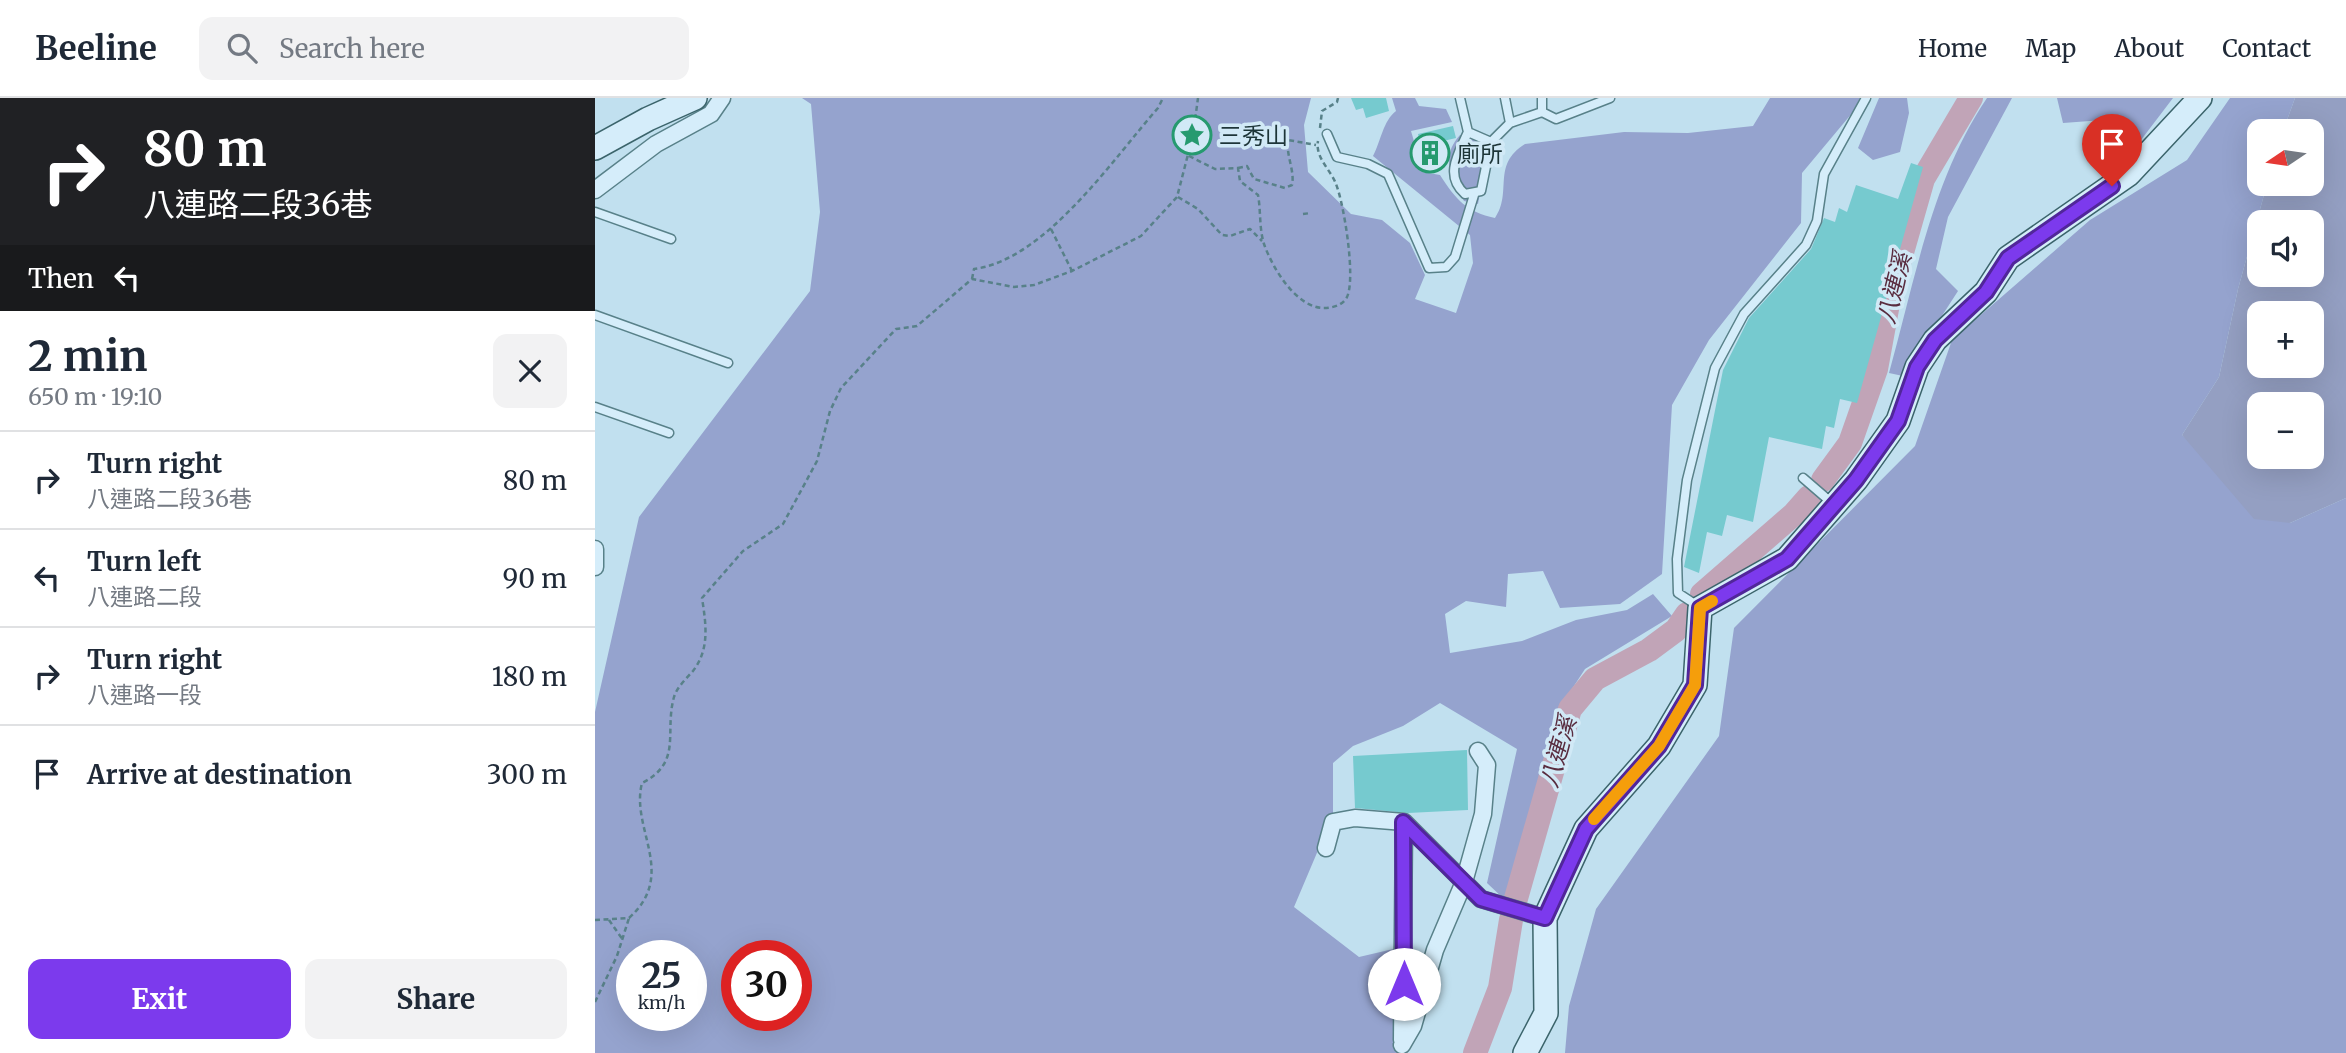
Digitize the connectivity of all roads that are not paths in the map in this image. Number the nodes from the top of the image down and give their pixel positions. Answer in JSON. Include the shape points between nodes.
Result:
{"nodes":[{"id":1,"x":695,"y":98,"type":"edge"},
{"id":2,"x":722,"y":98,"type":"edge"},
{"id":3,"x":1460,"y":98,"type":"edge"},
{"id":4,"x":1505,"y":98,"type":"edge"},
{"id":5,"x":1542,"y":98,"type":"edge"},
{"id":6,"x":1610,"y":98,"type":"edge"},
{"id":7,"x":1866,"y":98,"type":"edge"},
{"id":8,"x":2200,"y":98,"type":"edge"},
{"id":9,"x":1542,"y":112,"type":"junction"},
{"id":10,"x":1510,"y":123,"type":"junction"},
{"id":11,"x":1468,"y":132,"type":"junction"},
{"id":12,"x":1327,"y":134,"type":"dead end"},
{"id":13,"x":1491,"y":142,"type":"junction"},
{"id":14,"x":595,"y":148,"type":"edge"},
{"id":15,"x":595,"y":190,"type":"edge"},
{"id":16,"x":1474,"y":195,"type":"junction"},
{"id":17,"x":595,"y":212,"type":"edge"},
{"id":18,"x":671,"y":239,"type":"dead end"},
{"id":19,"x":595,"y":316,"type":"edge"},
{"id":20,"x":728,"y":363,"type":"dead end"},
{"id":21,"x":595,"y":407,"type":"edge"},
{"id":22,"x":669,"y":433,"type":"dead end"},
{"id":23,"x":1803,"y":478,"type":"dead end"},
{"id":24,"x":1835,"y":505,"type":"junction"},
{"id":25,"x":595,"y":550,"type":"edge"},
{"id":26,"x":595,"y":567,"type":"edge"},
{"id":27,"x":1700,"y":608,"type":"junction"},
{"id":28,"x":1478,"y":751,"type":"dead end"},
{"id":29,"x":1403,"y":822,"type":"junction"},
{"id":30,"x":1326,"y":848,"type":"dead end"},
{"id":31,"x":1464,"y":882,"type":"junction"},
{"id":32,"x":1545,"y":918,"type":"junction"},
{"id":33,"x":1525,"y":1053,"type":"edge"}],
"edges":[{"from":1,"to":14,"type":"street"},
{"from":2,"to":15,"type":"street","via":[[711,114],[656,144]]},
{"from":3,"to":11,"type":"lane"},
{"from":4,"to":10,"type":"lane"},
{"from":5,"to":9,"type":"lane"},
{"from":6,"to":9,"type":"lane","via":[[1556,119]]},
{"from":7,"to":27,"type":"lane","via":[[1824,174],[1817,221],[1806,245],[1744,314],[1715,368],[1687,480],[1677,559],[1678,593]]},
{"from":8,"to":24,"type":"street","via":[[2129,174],[2008,258],[1986,292],[1935,340],[1917,367],[1898,421]]},
{"from":9,"to":10,"type":"lane"},
{"from":10,"to":13,"type":"lane"},
{"from":11,"to":13,"type":"lane"},
{"from":11,"to":16,"type":"lane","via":[[1453,174],[1455,186]]},
{"from":12,"to":16,"type":"lane","via":[[1337,156],[1388,174],[1429,268],[1446,267],[1455,257]]},
{"from":13,"to":16,"type":"lane","via":[[1481,191]]},
{"from":17,"to":18,"type":"lane"},
{"from":19,"to":20,"type":"lane"},
{"from":21,"to":22,"type":"lane"},
{"from":23,"to":24,"type":"lane"},
{"from":24,"to":27,"type":"street","via":[[1787,559]]},
{"from":25,"to":26,"type":"street"},
{"from":27,"to":32,"type":"street","via":[[1695,685],[1659,746],[1586,829]]},
{"from":28,"to":31,"type":"street","via":[[1487,765],[1483,814]]},
{"from":29,"to":30,"type":"street","via":[[1355,818],[1333,822]]},
{"from":29,"to":31,"type":"street"},
{"from":29,"to":31,"type":"street","via":[[1402,1045],[1413,1026],[1435,950]]},
{"from":31,"to":32,"type":"street","via":[[1481,899]]},
{"from":32,"to":33,"type":"street","via":[[1546,1013]]}]}
